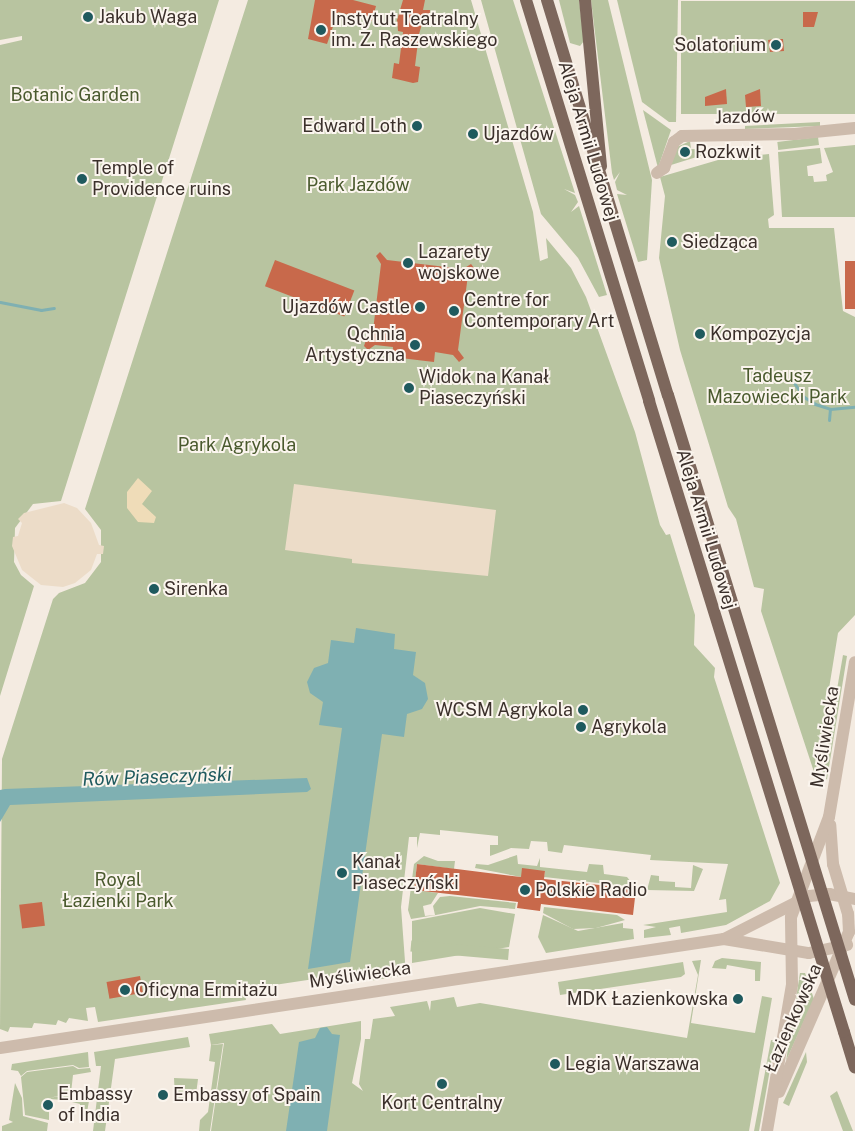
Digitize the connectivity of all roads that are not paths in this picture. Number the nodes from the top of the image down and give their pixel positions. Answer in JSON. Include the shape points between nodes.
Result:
{"nodes":[{"id":1,"x":520,"y":0,"type":"edge"},
{"id":2,"x":526,"y":0,"type":"edge"},
{"id":3,"x":547,"y":0,"type":"edge"},
{"id":4,"x":554,"y":0,"type":"edge"},
{"id":5,"x":585,"y":0,"type":"edge"},
{"id":6,"x":535,"y":28,"type":"junction"},
{"id":7,"x":563,"y":54,"type":"junction"},
{"id":8,"x":855,"y":128,"type":"edge"},
{"id":9,"x":657,"y":173,"type":"dead end"},
{"id":10,"x":602,"y":183,"type":"junction"},
{"id":11,"x":855,"y":662,"type":"edge"},
{"id":12,"x":829,"y":817,"type":"junction"},
{"id":13,"x":849,"y":898,"type":"edge"},
{"id":14,"x":796,"y":902,"type":"junction"},
{"id":15,"x":724,"y":938,"type":"junction"},
{"id":16,"x":849,"y":944,"type":"edge"},
{"id":17,"x":791,"y":951,"type":"junction"},
{"id":18,"x":855,"y":1000,"type":"edge"},
{"id":19,"x":0,"y":1048,"type":"edge"},
{"id":20,"x":855,"y":1067,"type":"edge"},
{"id":21,"x":773,"y":1103,"type":"junction"},
{"id":22,"x":767,"y":1131,"type":"edge"}],
"edges":[{"from":1,"to":6,"type":"main road"},
{"from":2,"to":6,"type":"main road","name":"Aleja Armii Ludowej"},
{"from":3,"to":7,"type":"main road","name":"Aleja Armii Ludowej"},
{"from":4,"to":7,"type":"main road"},
{"from":5,"to":10,"type":"main road","via":[[598,108]]},
{"from":6,"to":20,"type":"main road","name":"Aleja Armii Ludowej","bridge":true},
{"from":7,"to":10,"type":"main road","name":"Aleja Armii Ludowej"},
{"from":8,"to":9,"type":"street","name":"Jazdów","via":[[796,134],[682,136],[674,142],[664,168]]},
{"from":10,"to":18,"type":"main road","name":"Aleja Armii Ludowej","bridge":true},
{"from":11,"to":12,"type":"street","name":"Myśliwiecka"},
{"from":12,"to":13,"type":"street","name":"Myśliwiecka","via":[[832,859]]},
{"from":12,"to":14,"type":"street","name":"Myśliwiecka"},
{"from":13,"to":14,"type":"street","via":[[822,894]]},
{"from":13,"to":16,"type":"street"},
{"from":14,"to":15,"type":"street","name":"Myśliwiecka"},
{"from":14,"to":17,"type":"street","via":[[790,926]]},
{"from":15,"to":17,"type":"street","name":"Myśliwiecka"},
{"from":15,"to":19,"type":"street","name":"Myśliwiecka"},
{"from":16,"to":17,"type":"street","via":[[818,953]]},
{"from":16,"to":21,"type":"street","name":"Łazienkowska"},
{"from":17,"to":21,"type":"street","name":"Łazienkowska","via":[[792,984]]},
{"from":21,"to":22,"type":"street","name":"Łazienkowska"}]}
